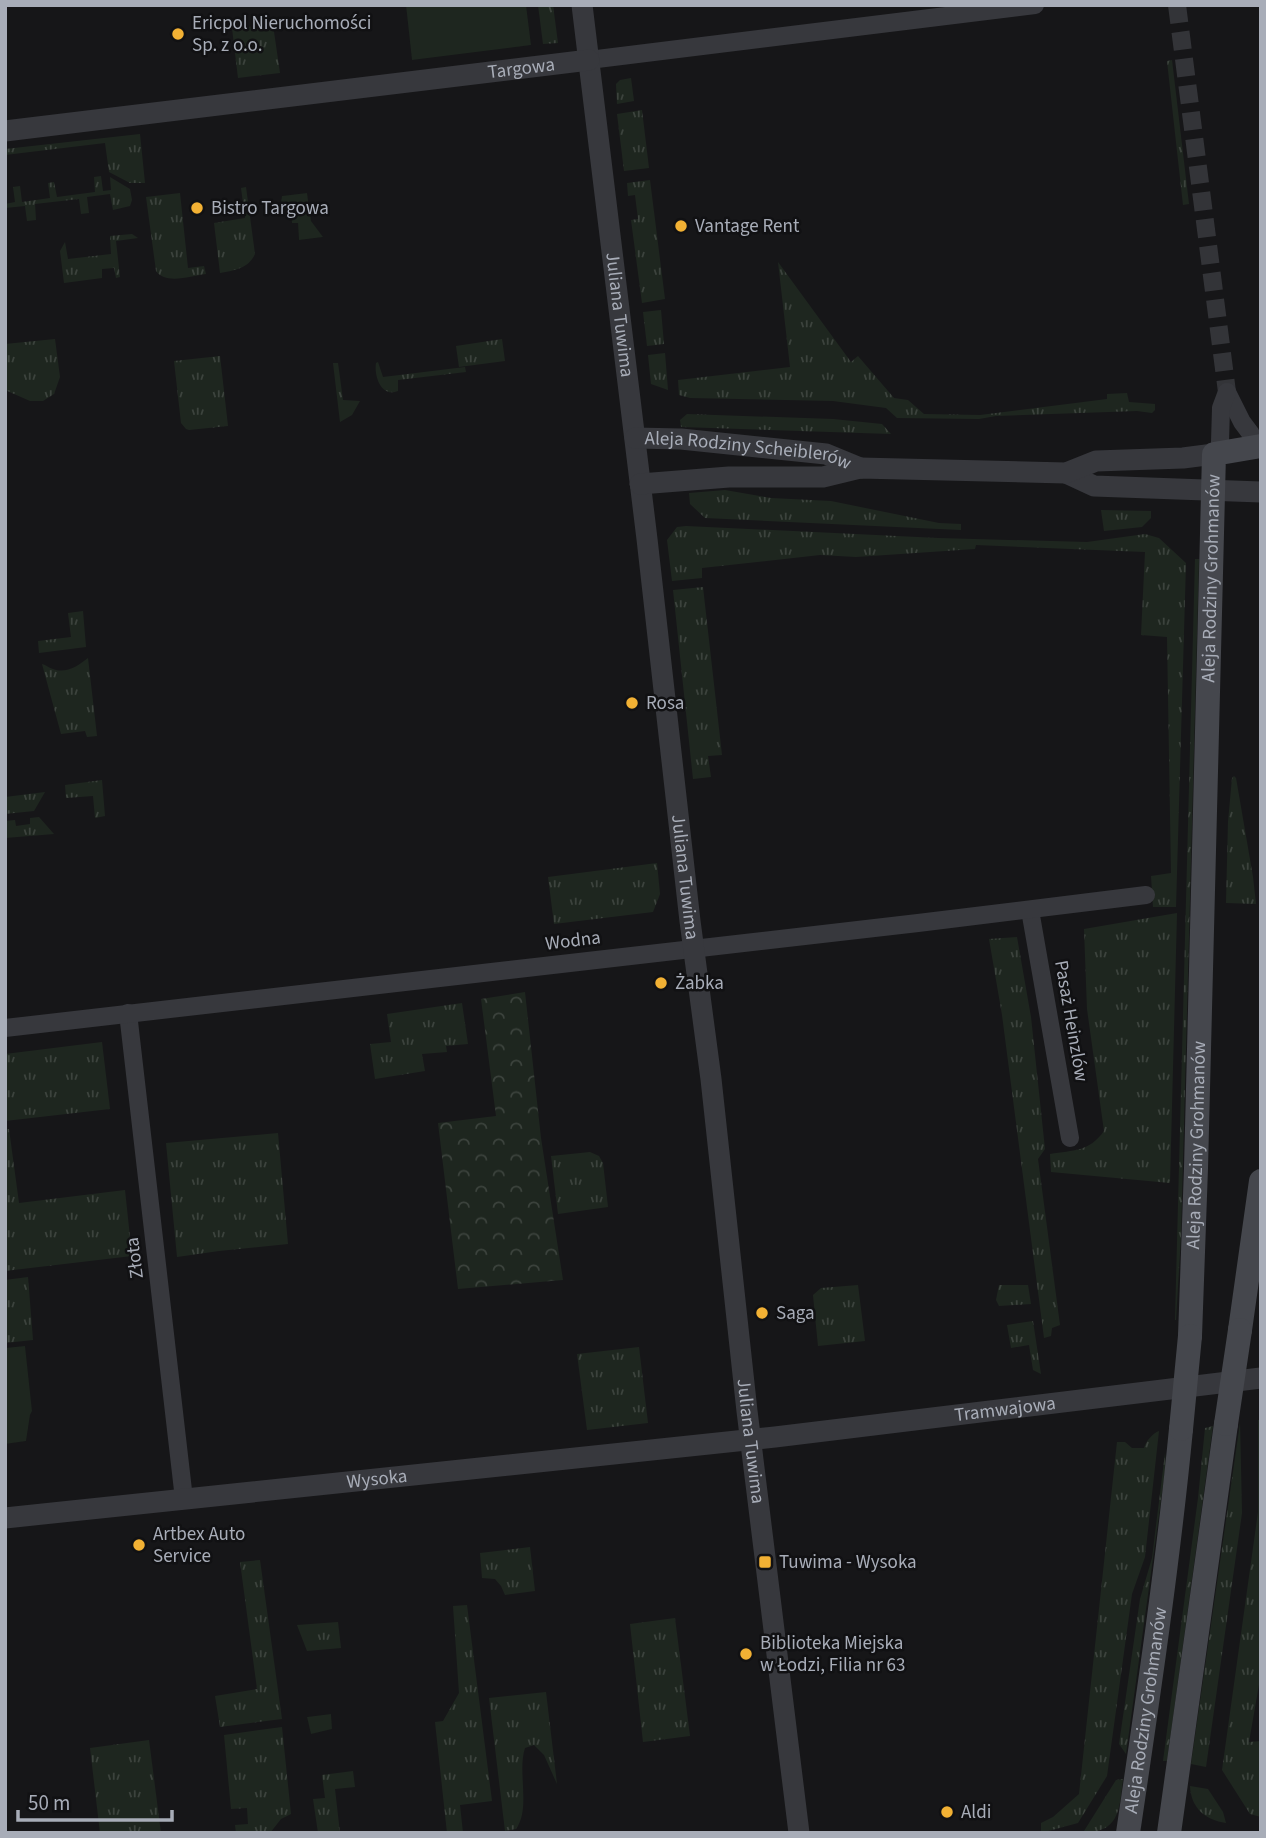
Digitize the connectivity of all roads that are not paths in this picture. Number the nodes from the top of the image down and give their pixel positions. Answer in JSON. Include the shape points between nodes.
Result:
{"nodes":[{"id":1,"x":582,"y":5,"type":"edge"},
{"id":2,"x":1035,"y":5,"type":"edge"},
{"id":3,"x":589,"y":60,"type":"junction"},
{"id":4,"x":5,"y":131,"type":"edge"},
{"id":5,"x":635,"y":438,"type":"junction"},
{"id":6,"x":1256,"y":440,"type":"edge"},
{"id":7,"x":1217,"y":448,"type":"junction"},
{"id":8,"x":860,"y":468,"type":"junction"},
{"id":9,"x":1066,"y":473,"type":"junction"},
{"id":10,"x":640,"y":484,"type":"junction"},
{"id":11,"x":1213,"y":490,"type":"junction"},
{"id":12,"x":1261,"y":492,"type":"edge"},
{"id":13,"x":1146,"y":895,"type":"dead end"},
{"id":14,"x":1030,"y":910,"type":"junction"},
{"id":15,"x":694,"y":949,"type":"junction"},
{"id":16,"x":128,"y":1013,"type":"junction"},
{"id":17,"x":5,"y":1028,"type":"edge"},
{"id":18,"x":1070,"y":1138,"type":"dead end"},
{"id":19,"x":1261,"y":1181,"type":"edge"},
{"id":20,"x":1261,"y":1378,"type":"edge"},
{"id":21,"x":751,"y":1439,"type":"junction"},
{"id":22,"x":184,"y":1499,"type":"junction"},
{"id":23,"x":5,"y":1518,"type":"edge"},
{"id":24,"x":799,"y":1833,"type":"edge"},
{"id":25,"x":1128,"y":1833,"type":"edge"},
{"id":26,"x":1169,"y":1833,"type":"edge"}],
"edges":[{"from":1,"to":3,"type":"street","name":"Juliana Tuwima"},
{"from":2,"to":3,"type":"street","name":"Targowa"},
{"from":3,"to":4,"type":"street","name":"Targowa"},
{"from":3,"to":5,"type":"street","name":"Juliana Tuwima"},
{"from":5,"to":8,"type":"street","name":"Aleja Rodziny Scheiblerów","via":[[826,454]]},
{"from":5,"to":10,"type":"street","name":"Juliana Tuwima"},
{"from":6,"to":7,"type":"main road","name":"Aleja Rodziny Scheiblerów"},
{"from":6,"to":7,"type":"street","via":[[1227,392]]},
{"from":7,"to":9,"type":"street","name":"Aleja Rodziny Scheiblerów","via":[[1183,458],[1096,461]]},
{"from":7,"to":11,"type":"main road","name":"Aleja Rodziny Grohmanów"},
{"from":8,"to":9,"type":"street","name":"Aleja Rodziny Scheiblerów"},
{"from":8,"to":10,"type":"street","name":"Aleja Rodziny Scheiblerów","via":[[823,477],[729,477]]},
{"from":9,"to":11,"type":"street","name":"Aleja Rodziny Scheiblerów","via":[[1094,486]]},
{"from":10,"to":15,"type":"street","name":"Juliana Tuwima"},
{"from":11,"to":12,"type":"street","name":"Aleja Rodziny Scheiblerów"},
{"from":11,"to":25,"type":"main road","name":"Aleja Rodziny Grohmanów","bridge":true,"via":[[1190,1336],[1164,1580]]},
{"from":13,"to":14,"type":"street","name":"Wodna"},
{"from":14,"to":15,"type":"street","name":"Wodna"},
{"from":14,"to":18,"type":"street","name":"Pasaż Heinzlów"},
{"from":15,"to":16,"type":"street","name":"Wodna"},
{"from":15,"to":21,"type":"street","name":"Juliana Tuwima"},
{"from":16,"to":17,"type":"street","name":"Wodna"},
{"from":16,"to":22,"type":"street","name":"Złota"},
{"from":19,"to":26,"type":"main road","name":"Aleja Rodziny Grohmanów","bridge":true},
{"from":20,"to":21,"type":"street","name":"Tramwajowa"},
{"from":21,"to":22,"type":"street","name":"Wysoka"},
{"from":21,"to":24,"type":"street","name":"Juliana Tuwima"},
{"from":22,"to":23,"type":"street","name":"Wysoka"}]}
